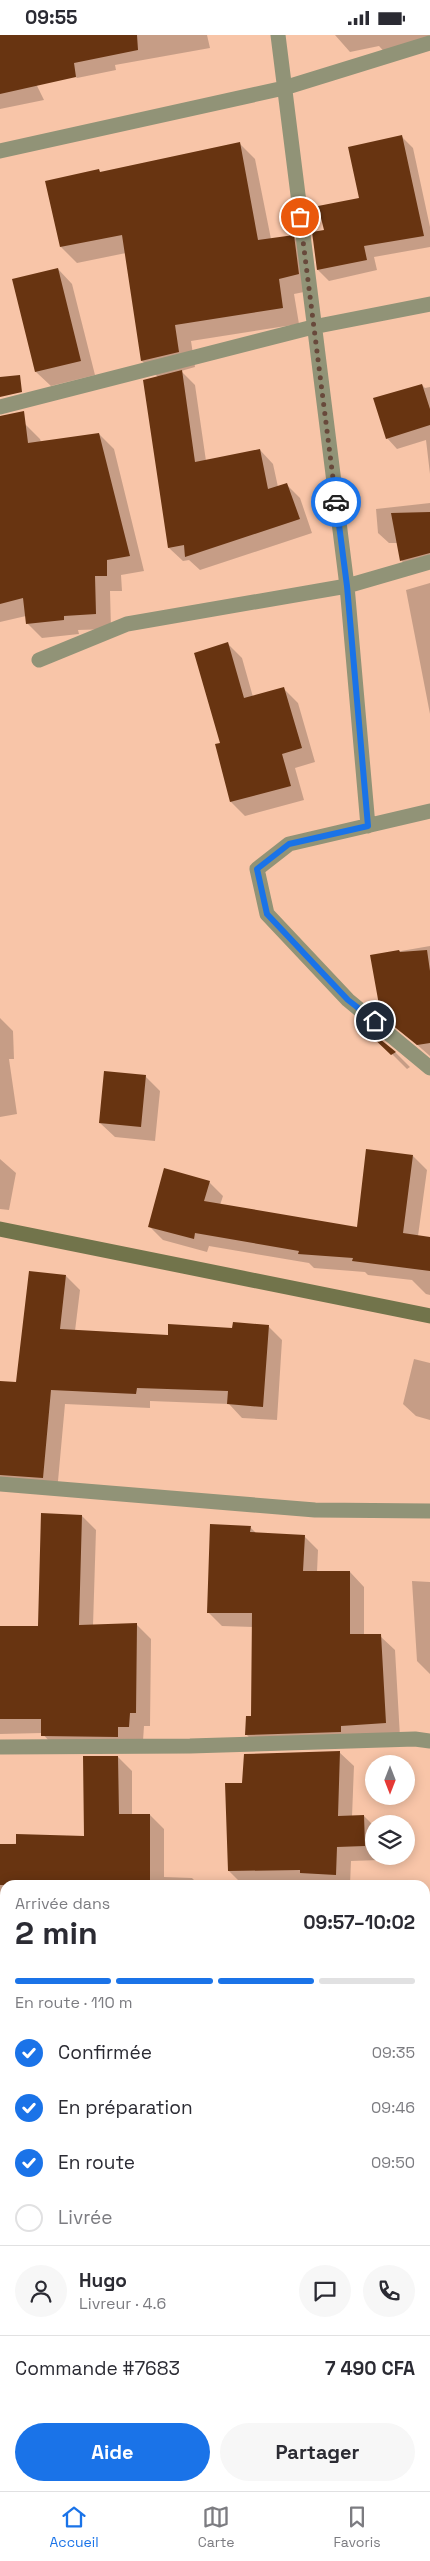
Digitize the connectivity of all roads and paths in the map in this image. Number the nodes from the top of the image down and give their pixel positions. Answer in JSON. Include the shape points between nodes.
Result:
{"nodes":[{"id":1,"x":278,"y":35,"type":"edge"},
{"id":2,"x":430,"y":43,"type":"edge"},
{"id":3,"x":284,"y":88,"type":"junction"},
{"id":4,"x":0,"y":151,"type":"edge"},
{"id":5,"x":430,"y":304,"type":"edge"},
{"id":6,"x":313,"y":327,"type":"junction"},
{"id":7,"x":0,"y":407,"type":"edge"},
{"id":8,"x":430,"y":562,"type":"edge"},
{"id":9,"x":347,"y":586,"type":"junction"},
{"id":10,"x":39,"y":660,"type":"dead end"},
{"id":11,"x":430,"y":811,"type":"edge"},
{"id":12,"x":368,"y":826,"type":"junction"},
{"id":13,"x":429,"y":1065,"type":"edge"},
{"id":14,"x":0,"y":1229,"type":"edge"},
{"id":15,"x":430,"y":1317,"type":"edge"},
{"id":16,"x":0,"y":1484,"type":"edge"},
{"id":17,"x":430,"y":1511,"type":"edge"},
{"id":18,"x":430,"y":1741,"type":"edge"},
{"id":19,"x":0,"y":1747,"type":"edge"}],
"edges":[{"from":1,"to":3,"type":"street"},
{"from":2,"to":3,"type":"street"},
{"from":3,"to":4,"type":"street"},
{"from":3,"to":6,"type":"street"},
{"from":5,"to":6,"type":"street"},
{"from":6,"to":7,"type":"street"},
{"from":6,"to":9,"type":"street"},
{"from":8,"to":9,"type":"street"},
{"from":9,"to":10,"type":"street","via":[[127,624]]},
{"from":9,"to":12,"type":"street"},
{"from":11,"to":12,"type":"street"},
{"from":12,"to":13,"type":"street","via":[[289,844],[257,869],[267,914],[348,1000]]},
{"from":14,"to":15,"type":"street"},
{"from":16,"to":17,"type":"street","via":[[315,1510]]},
{"from":18,"to":19,"type":"street"}]}
